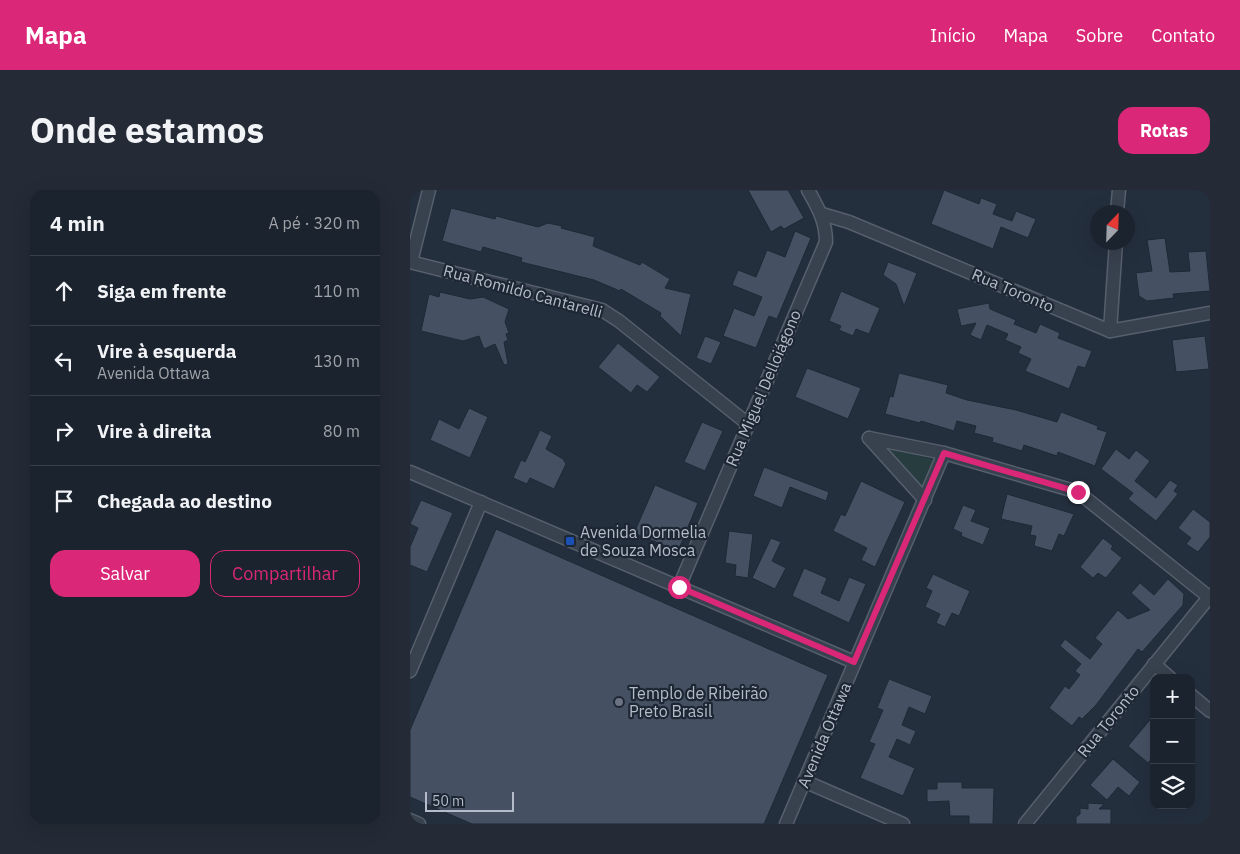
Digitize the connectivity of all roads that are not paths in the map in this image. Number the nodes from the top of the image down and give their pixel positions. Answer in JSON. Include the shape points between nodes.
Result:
{"nodes":[{"id":1,"x":429,"y":190,"type":"edge"},
{"id":2,"x":808,"y":190,"type":"edge"},
{"id":3,"x":1119,"y":190,"type":"edge"},
{"id":4,"x":1118,"y":205,"type":"edge"},
{"id":5,"x":822,"y":214,"type":"junction"},
{"id":6,"x":1115,"y":250,"type":"edge"},
{"id":7,"x":411,"y":262,"type":"edge"},
{"id":8,"x":1210,"y":314,"type":"edge"},
{"id":9,"x":1110,"y":331,"type":"junction"},
{"id":10,"x":748,"y":424,"type":"junction"},
{"id":11,"x":944,"y":453,"type":"junction"},
{"id":12,"x":410,"y":472,"type":"edge"},
{"id":13,"x":925,"y":500,"type":"junction"},
{"id":14,"x":481,"y":502,"type":"junction"},
{"id":15,"x":679,"y":587,"type":"junction"},
{"id":16,"x":1210,"y":596,"type":"edge"},
{"id":17,"x":854,"y":662,"type":"junction"},
{"id":18,"x":1154,"y":664,"type":"junction"},
{"id":19,"x":410,"y":671,"type":"edge"},
{"id":20,"x":1165,"y":674,"type":"edge"},
{"id":21,"x":1195,"y":698,"type":"edge"},
{"id":22,"x":1210,"y":711,"type":"edge"},
{"id":23,"x":804,"y":781,"type":"junction"},
{"id":24,"x":410,"y":820,"type":"edge"},
{"id":25,"x":419,"y":824,"type":"edge"},
{"id":26,"x":786,"y":824,"type":"edge"},
{"id":27,"x":903,"y":824,"type":"edge"},
{"id":28,"x":1026,"y":824,"type":"edge"}],
"edges":[{"from":1,"to":7,"type":"street"},
{"from":2,"to":5,"type":"street","name":"Rua Miguel Delloiágono"},
{"from":3,"to":4,"type":"street"},
{"from":5,"to":9,"type":"street","name":"Rua Toronto","via":[[849,222]]},
{"from":5,"to":10,"type":"street","name":"Rua Miguel Delloiágono","via":[[826,242]]},
{"from":6,"to":9,"type":"street"},
{"from":7,"to":10,"type":"street","name":"Rua Romildo Cantarelli","via":[[602,310]]},
{"from":8,"to":9,"type":"street"},
{"from":10,"to":15,"type":"street","name":"Rua Miguel Delloiágono"},
{"from":11,"to":13,"type":"street","name":"Avenida Ottawa"},
{"from":11,"to":13,"type":"street","via":[[869,438]]},
{"from":11,"to":16,"type":"street","via":[[1078,492]]},
{"from":12,"to":14,"type":"street"},
{"from":13,"to":17,"type":"street","name":"Avenida Ottawa"},
{"from":14,"to":15,"type":"street"},
{"from":14,"to":19,"type":"street"},
{"from":15,"to":17,"type":"street"},
{"from":16,"to":18,"type":"street","name":"Rua Toronto"},
{"from":17,"to":23,"type":"street","name":"Avenida Ottawa"},
{"from":18,"to":20,"type":"street"},
{"from":18,"to":28,"type":"street","name":"Rua Toronto"},
{"from":21,"to":22,"type":"street"},
{"from":23,"to":26,"type":"street","name":"Avenida Ottawa"},
{"from":23,"to":27,"type":"street"},
{"from":24,"to":25,"type":"street"}]}
